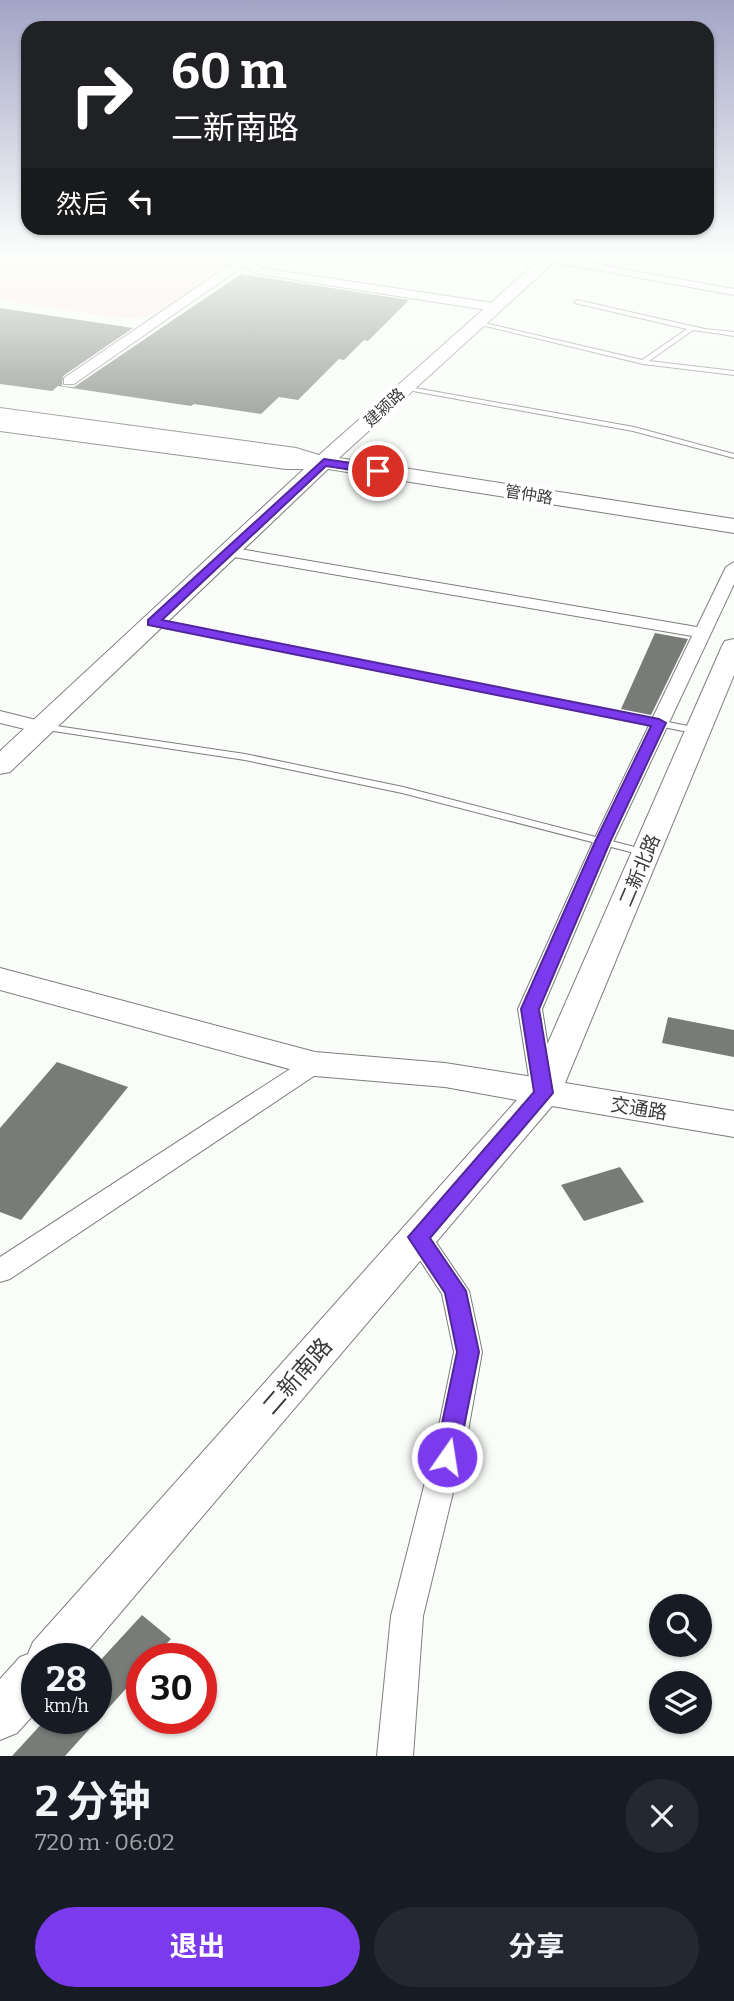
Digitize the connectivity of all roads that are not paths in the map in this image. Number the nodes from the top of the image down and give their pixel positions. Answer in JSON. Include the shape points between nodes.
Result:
{"nodes":[{"id":1,"x":136,"y":335,"type":"edge"},
{"id":2,"x":463,"y":335,"type":"edge"},
{"id":3,"x":527,"y":335,"type":"edge"},
{"id":4,"x":682,"y":335,"type":"edge"},
{"id":5,"x":643,"y":362,"type":"junction"},
{"id":6,"x":734,"y":373,"type":"edge"},
{"id":7,"x":69,"y":381,"type":"dead end"},
{"id":8,"x":404,"y":388,"type":"junction"},
{"id":9,"x":0,"y":414,"type":"edge"},
{"id":10,"x":0,"y":425,"type":"edge"},
{"id":11,"x":734,"y":456,"type":"edge"},
{"id":12,"x":324,"y":462,"type":"junction"},
{"id":13,"x":734,"y":526,"type":"edge"},
{"id":14,"x":228,"y":552,"type":"junction"},
{"id":15,"x":734,"y":567,"type":"edge"},
{"id":16,"x":153,"y":622,"type":"junction"},
{"id":17,"x":703,"y":633,"type":"junction"},
{"id":18,"x":734,"y":646,"type":"edge"},
{"id":19,"x":0,"y":717,"type":"edge"},
{"id":20,"x":659,"y":723,"type":"junction"},
{"id":21,"x":41,"y":727,"type":"junction"},
{"id":22,"x":698,"y":731,"type":"junction"},
{"id":23,"x":0,"y":766,"type":"edge"},
{"id":24,"x":603,"y":842,"type":"junction"},
{"id":25,"x":646,"y":853,"type":"junction"},
{"id":26,"x":0,"y":979,"type":"edge"},
{"id":27,"x":315,"y":1064,"type":"junction"},
{"id":28,"x":543,"y":1093,"type":"junction"},
{"id":29,"x":734,"y":1124,"type":"edge"},
{"id":30,"x":418,"y":1237,"type":"junction"},
{"id":31,"x":0,"y":1271,"type":"edge"},
{"id":32,"x":64,"y":1643,"type":"edge"},
{"id":33,"x":21,"y":1692,"type":"edge"},
{"id":34,"x":0,"y":1716,"type":"edge"},
{"id":35,"x":395,"y":1756,"type":"edge"}],
"edges":[{"from":1,"to":7,"type":"street"},
{"from":2,"to":8,"type":"street","name":"建颍路"},
{"from":3,"to":5,"type":"lane"},
{"from":4,"to":5,"type":"lane"},
{"from":5,"to":6,"type":"lane"},
{"from":8,"to":11,"type":"lane","via":[[634,429]]},
{"from":8,"to":12,"type":"street","name":"建颍路"},
{"from":9,"to":12,"type":"street","name":"管仲路","via":[[296,454]]},
{"from":10,"to":12,"type":"street","name":"管仲路","via":[[286,463]]},
{"from":12,"to":13,"type":"street","name":"管仲路"},
{"from":12,"to":14,"type":"street","name":"建颍路"},
{"from":14,"to":16,"type":"street","name":"建颍路"},
{"from":14,"to":17,"type":"street"},
{"from":15,"to":17,"type":"street"},
{"from":16,"to":20,"type":"lane"},
{"from":16,"to":21,"type":"street","name":"建颍路"},
{"from":17,"to":20,"type":"street"},
{"from":18,"to":22,"type":"street","name":"二新北路"},
{"from":19,"to":21,"type":"street"},
{"from":20,"to":22,"type":"lane"},
{"from":20,"to":24,"type":"street"},
{"from":21,"to":23,"type":"street","name":"建颍路"},
{"from":21,"to":24,"type":"lane","via":[[271,762],[403,790]]},
{"from":22,"to":25,"type":"street","name":"二新北路"},
{"from":24,"to":25,"type":"lane"},
{"from":24,"to":28,"type":"street","via":[[530,1009]]},
{"from":25,"to":28,"type":"street","name":"二新北路"},
{"from":26,"to":27,"type":"street","name":"交通路"},
{"from":27,"to":28,"type":"street","name":"交通路","via":[[445,1075]]},
{"from":27,"to":31,"type":"street"},
{"from":28,"to":29,"type":"street","name":"交通路"},
{"from":28,"to":30,"type":"street","name":"二新南路"},
{"from":30,"to":32,"type":"street","name":"二新南路"},
{"from":30,"to":35,"type":"street","via":[[455,1291],[468,1352],[407,1616]]},
{"from":33,"to":34,"type":"street"}]}
